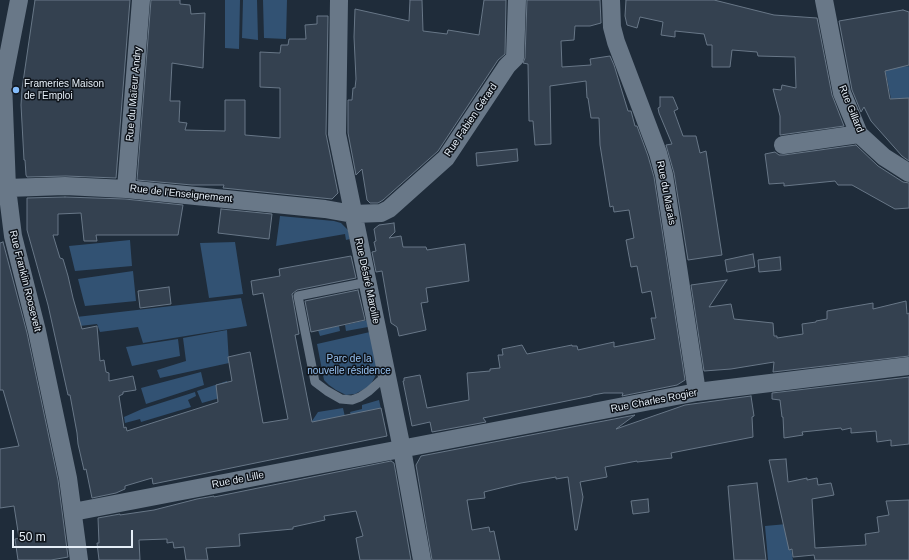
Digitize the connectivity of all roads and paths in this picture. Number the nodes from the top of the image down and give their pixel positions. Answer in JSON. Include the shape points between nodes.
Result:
{"nodes":[{"id":1,"x":19,"y":0,"type":"edge"},
{"id":2,"x":141,"y":0,"type":"edge"},
{"id":3,"x":339,"y":0,"type":"edge"},
{"id":4,"x":518,"y":0,"type":"edge"},
{"id":5,"x":611,"y":0,"type":"edge"},
{"id":6,"x":824,"y":0,"type":"edge"},
{"id":7,"x":2,"y":82,"type":"edge"},
{"id":8,"x":859,"y":134,"type":"junction"},
{"id":9,"x":783,"y":145,"type":"dead end"},
{"id":10,"x":909,"y":173,"type":"edge"},
{"id":11,"x":7,"y":188,"type":"junction"},
{"id":12,"x":126,"y":189,"type":"junction"},
{"id":13,"x":353,"y":214,"type":"junction"},
{"id":14,"x":368,"y":282,"type":"junction"},
{"id":15,"x":909,"y":366,"type":"edge"},
{"id":16,"x":388,"y":379,"type":"junction"},
{"id":17,"x":697,"y":392,"type":"junction"},
{"id":18,"x":402,"y":449,"type":"junction"},
{"id":19,"x":73,"y":512,"type":"junction"},
{"id":20,"x":79,"y":560,"type":"edge"},
{"id":21,"x":422,"y":560,"type":"edge"}],
"edges":[{"from":1,"to":7,"type":"street","name":"Rue Franklin Roosevelt"},
{"from":2,"to":12,"type":"street","name":"Rue du Maïeur Andry"},
{"from":3,"to":13,"type":"street","name":"Rue Désiré Maroille","via":[[337,134]]},
{"from":4,"to":13,"type":"street","name":"Rue Fabien Gérard","via":[[515,58],[507,66],[446,158],[389,209],[381,213]]},
{"from":5,"to":17,"type":"street","name":"Rue du Marais","via":[[612,27],[616,42],[664,175]]},
{"from":6,"to":8,"type":"street","name":"Rue Gillard","via":[[842,92]]},
{"from":7,"to":11,"type":"street","name":"Rue Franklin Roosevelt"},
{"from":8,"to":9,"type":"street"},
{"from":8,"to":10,"type":"street","name":"Rue Gillard","via":[[884,157]]},
{"from":11,"to":12,"type":"street","name":"Rue de l'Enseignement","via":[[65,186]]},
{"from":11,"to":19,"type":"street","name":"Rue Franklin Roosevelt","via":[[13,236],[38,331]]},
{"from":12,"to":13,"type":"street","name":"Rue de l'Enseignement"},
{"from":13,"to":14,"type":"street","name":"Rue Désiré Maroille"},
{"from":14,"to":16,"type":"street","name":"Rue Désiré Maroille"},
{"from":14,"to":16,"type":"lane","via":[[298,296],[314,382],[341,399],[352,400],[369,391],[380,381]]},
{"from":15,"to":17,"type":"street","name":"Rue Charles Rogier"},
{"from":16,"to":18,"type":"street","name":"Rue Désiré Maroille"},
{"from":17,"to":18,"type":"street","name":"Rue Charles Rogier"},
{"from":18,"to":19,"type":"street","name":"Rue de Lille"},
{"from":18,"to":21,"type":"street","name":"Rue Désiré Maroille"},
{"from":19,"to":20,"type":"street","name":"Rue Franklin Roosevelt"}]}
